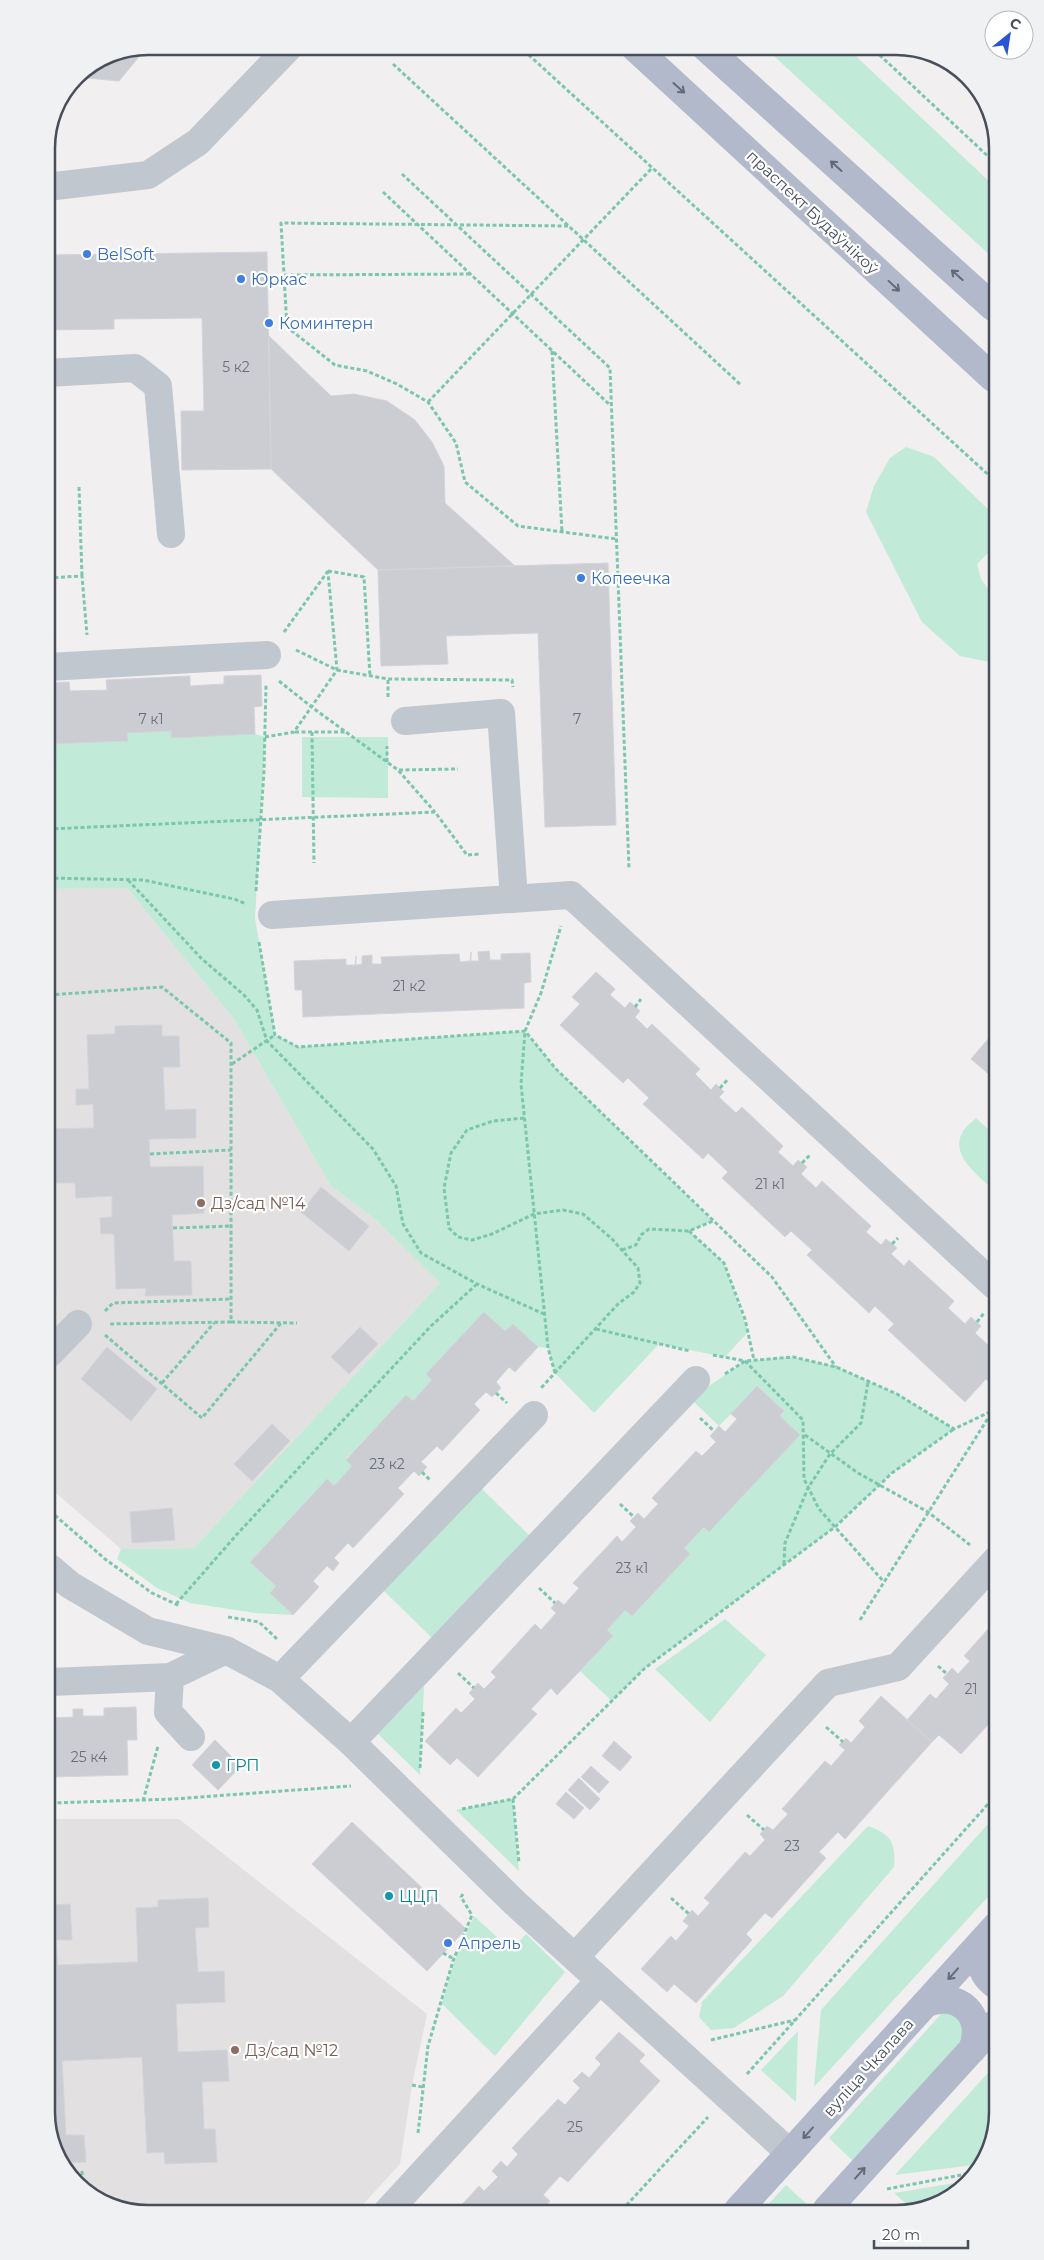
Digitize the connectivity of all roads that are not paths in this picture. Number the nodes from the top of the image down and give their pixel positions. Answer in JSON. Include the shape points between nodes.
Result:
{"nodes":[{"id":1,"x":281,"y":55,"type":"edge"},
{"id":2,"x":649,"y":55,"type":"edge"},
{"id":3,"x":714,"y":55,"type":"edge"},
{"id":4,"x":55,"y":186,"type":"edge"},
{"id":5,"x":989,"y":303,"type":"edge"},
{"id":6,"x":55,"y":373,"type":"edge"},
{"id":7,"x":989,"y":374,"type":"edge"},
{"id":8,"x":172,"y":534,"type":"dead end"},
{"id":9,"x":271,"y":666,"type":"road end"},
{"id":10,"x":55,"y":667,"type":"edge"},
{"id":11,"x":405,"y":721,"type":"dead end"},
{"id":12,"x":514,"y":900,"type":"junction"},
{"id":13,"x":272,"y":915,"type":"road end"},
{"id":14,"x":989,"y":1280,"type":"edge"},
{"id":15,"x":86,"y":1324,"type":"road end"},
{"id":16,"x":55,"y":1348,"type":"edge"},
{"id":17,"x":709,"y":1379,"type":"road end"},
{"id":18,"x":534,"y":1415,"type":"dead end"},
{"id":19,"x":989,"y":1568,"type":"edge"},
{"id":20,"x":57,"y":1579,"type":"edge"},
{"id":21,"x":226,"y":1650,"type":"junction"},
{"id":22,"x":170,"y":1677,"type":"junction"},
{"id":23,"x":280,"y":1680,"type":"junction"},
{"id":24,"x":55,"y":1682,"type":"edge"},
{"id":25,"x":191,"y":1737,"type":"dead end"},
{"id":26,"x":351,"y":1742,"type":"junction"},
{"id":27,"x":989,"y":1934,"type":"edge"},
{"id":28,"x":989,"y":1935,"type":"edge"},
{"id":29,"x":575,"y":1957,"type":"junction"},
{"id":30,"x":600,"y":1980,"type":"junction"},
{"id":31,"x":989,"y":1980,"type":"edge"},
{"id":32,"x":925,"y":2004,"type":"junction"},
{"id":33,"x":989,"y":2032,"type":"edge"},
{"id":34,"x":972,"y":2050,"type":"junction"},
{"id":35,"x":790,"y":2153,"type":"junction"},
{"id":36,"x":393,"y":2205,"type":"edge"},
{"id":37,"x":743,"y":2205,"type":"edge"},
{"id":38,"x":831,"y":2205,"type":"edge"}],
"edges":[{"from":1,"to":4,"type":"lane","via":[[198,142],[148,175]]},
{"from":2,"to":7,"type":"main road","name":"праспект Будаўнікоў","one_way":true},
{"from":5,"to":3,"type":"main road","one_way":true},
{"from":6,"to":8,"type":"lane","via":[[135,368],[158,386]]},
{"from":9,"to":10,"type":"lane"},
{"from":11,"to":12,"type":"lane","via":[[501,713]]},
{"from":12,"to":13,"type":"lane"},
{"from":12,"to":14,"type":"lane","via":[[571,895]]},
{"from":15,"to":16,"type":"lane"},
{"from":17,"to":26,"type":"lane"},
{"from":18,"to":23,"type":"lane"},
{"from":19,"to":29,"type":"lane","via":[[898,1667],[828,1683]]},
{"from":20,"to":21,"type":"lane","via":[[148,1630]]},
{"from":21,"to":22,"type":"lane"},
{"from":21,"to":23,"type":"lane"},
{"from":22,"to":24,"type":"lane"},
{"from":22,"to":25,"type":"lane","via":[[168,1712]]},
{"from":23,"to":26,"type":"lane"},
{"from":26,"to":29,"type":"lane"},
{"from":27,"to":32,"type":"main road","name":"вуліца Чкалава","one_way":true},
{"from":28,"to":31,"type":"main road","via":[[980,1949],[983,1972]]},
{"from":29,"to":30,"type":"lane"},
{"from":30,"to":35,"type":"lane"},
{"from":30,"to":36,"type":"lane"},
{"from":32,"to":34,"type":"main road","via":[[934,2000],[952,2000],[968,2010],[976,2030]]},
{"from":32,"to":35,"type":"main road","name":"вуліца Чкалава","one_way":true},
{"from":33,"to":34,"type":"main road"},
{"from":38,"to":34,"type":"main road","one_way":true},
{"from":35,"to":37,"type":"main road","name":"вуліца Чкалава"}]}
